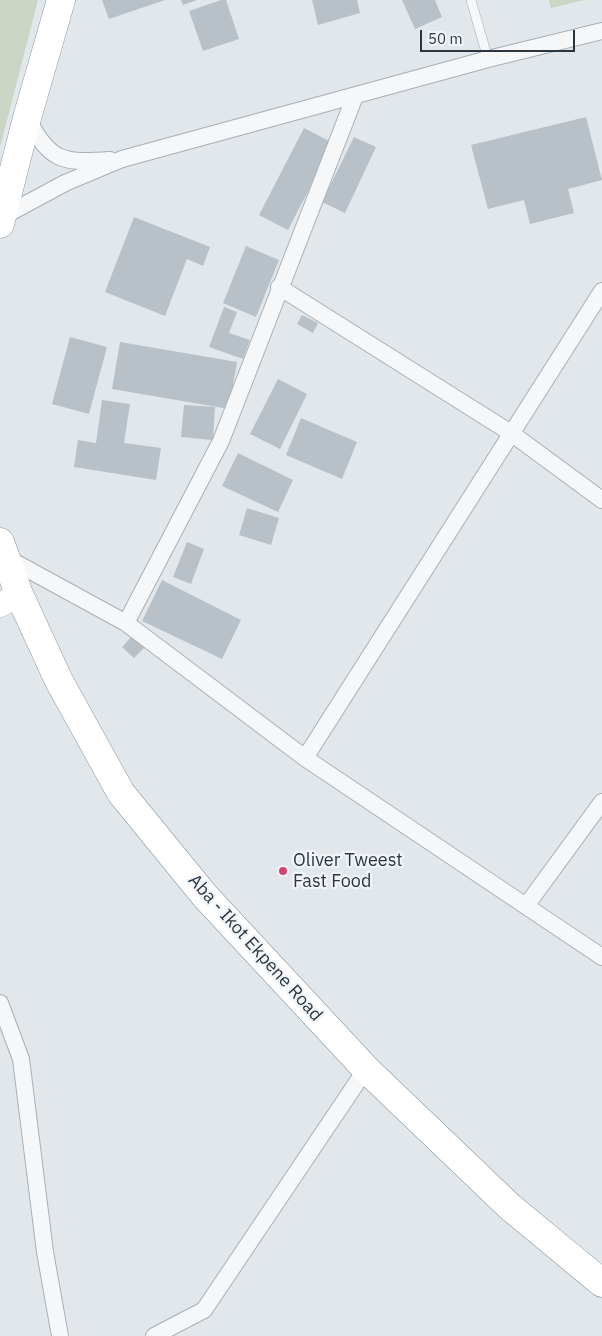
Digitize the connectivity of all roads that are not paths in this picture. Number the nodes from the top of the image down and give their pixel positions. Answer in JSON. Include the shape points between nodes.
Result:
{"nodes":[{"id":1,"x":471,"y":0,"type":"edge"},
{"id":2,"x":60,"y":2,"type":"edge"},
{"id":3,"x":602,"y":31,"type":"edge"},
{"id":4,"x":488,"y":59,"type":"junction"},
{"id":5,"x":355,"y":96,"type":"junction"},
{"id":6,"x":27,"y":118,"type":"junction"},
{"id":7,"x":122,"y":159,"type":"junction"},
{"id":8,"x":1,"y":220,"type":"edge"},
{"id":9,"x":279,"y":287,"type":"junction"},
{"id":10,"x":602,"y":291,"type":"edge"},
{"id":11,"x":511,"y":432,"type":"junction"},
{"id":12,"x":602,"y":500,"type":"edge"},
{"id":13,"x":3,"y":550,"type":"edge"},
{"id":14,"x":10,"y":599,"type":"edge"},
{"id":15,"x":126,"y":623,"type":"junction"},
{"id":16,"x":305,"y":758,"type":"junction"},
{"id":17,"x":602,"y":802,"type":"edge"},
{"id":18,"x":526,"y":906,"type":"junction"},
{"id":19,"x":602,"y":957,"type":"edge"},
{"id":20,"x":0,"y":1003,"type":"edge"},
{"id":21,"x":366,"y":1068,"type":"junction"},
{"id":22,"x":602,"y":1283,"type":"edge"},
{"id":23,"x":60,"y":1336,"type":"edge"},
{"id":24,"x":154,"y":1336,"type":"edge"}],
"edges":[{"from":1,"to":4,"type":"lane"},
{"from":2,"to":6,"type":"highway"},
{"from":3,"to":4,"type":"street"},
{"from":4,"to":5,"type":"street"},
{"from":5,"to":7,"type":"street"},
{"from":5,"to":9,"type":"street"},
{"from":6,"to":7,"type":"street","via":[[49,152],[57,157],[90,161]]},
{"from":6,"to":8,"type":"highway"},
{"from":7,"to":8,"type":"street","via":[[65,183]]},
{"from":9,"to":11,"type":"street"},
{"from":9,"to":15,"type":"street","via":[[221,441]]},
{"from":10,"to":11,"type":"street"},
{"from":11,"to":12,"type":"street"},
{"from":11,"to":16,"type":"street"},
{"from":13,"to":14,"type":"highway","name":"Aba - Ikot Ekpene Road"},
{"from":13,"to":15,"type":"street"},
{"from":14,"to":21,"type":"highway","name":"Aba - Ikot Ekpene Road","via":[[121,793],[205,896]]},
{"from":15,"to":16,"type":"street"},
{"from":16,"to":18,"type":"street"},
{"from":17,"to":18,"type":"street"},
{"from":18,"to":19,"type":"street"},
{"from":20,"to":23,"type":"street","via":[[21,1059]]},
{"from":21,"to":22,"type":"highway","name":"Aba - Ikot Ekpene Road","via":[[509,1206]]},
{"from":21,"to":24,"type":"street","via":[[204,1310]]}]}
